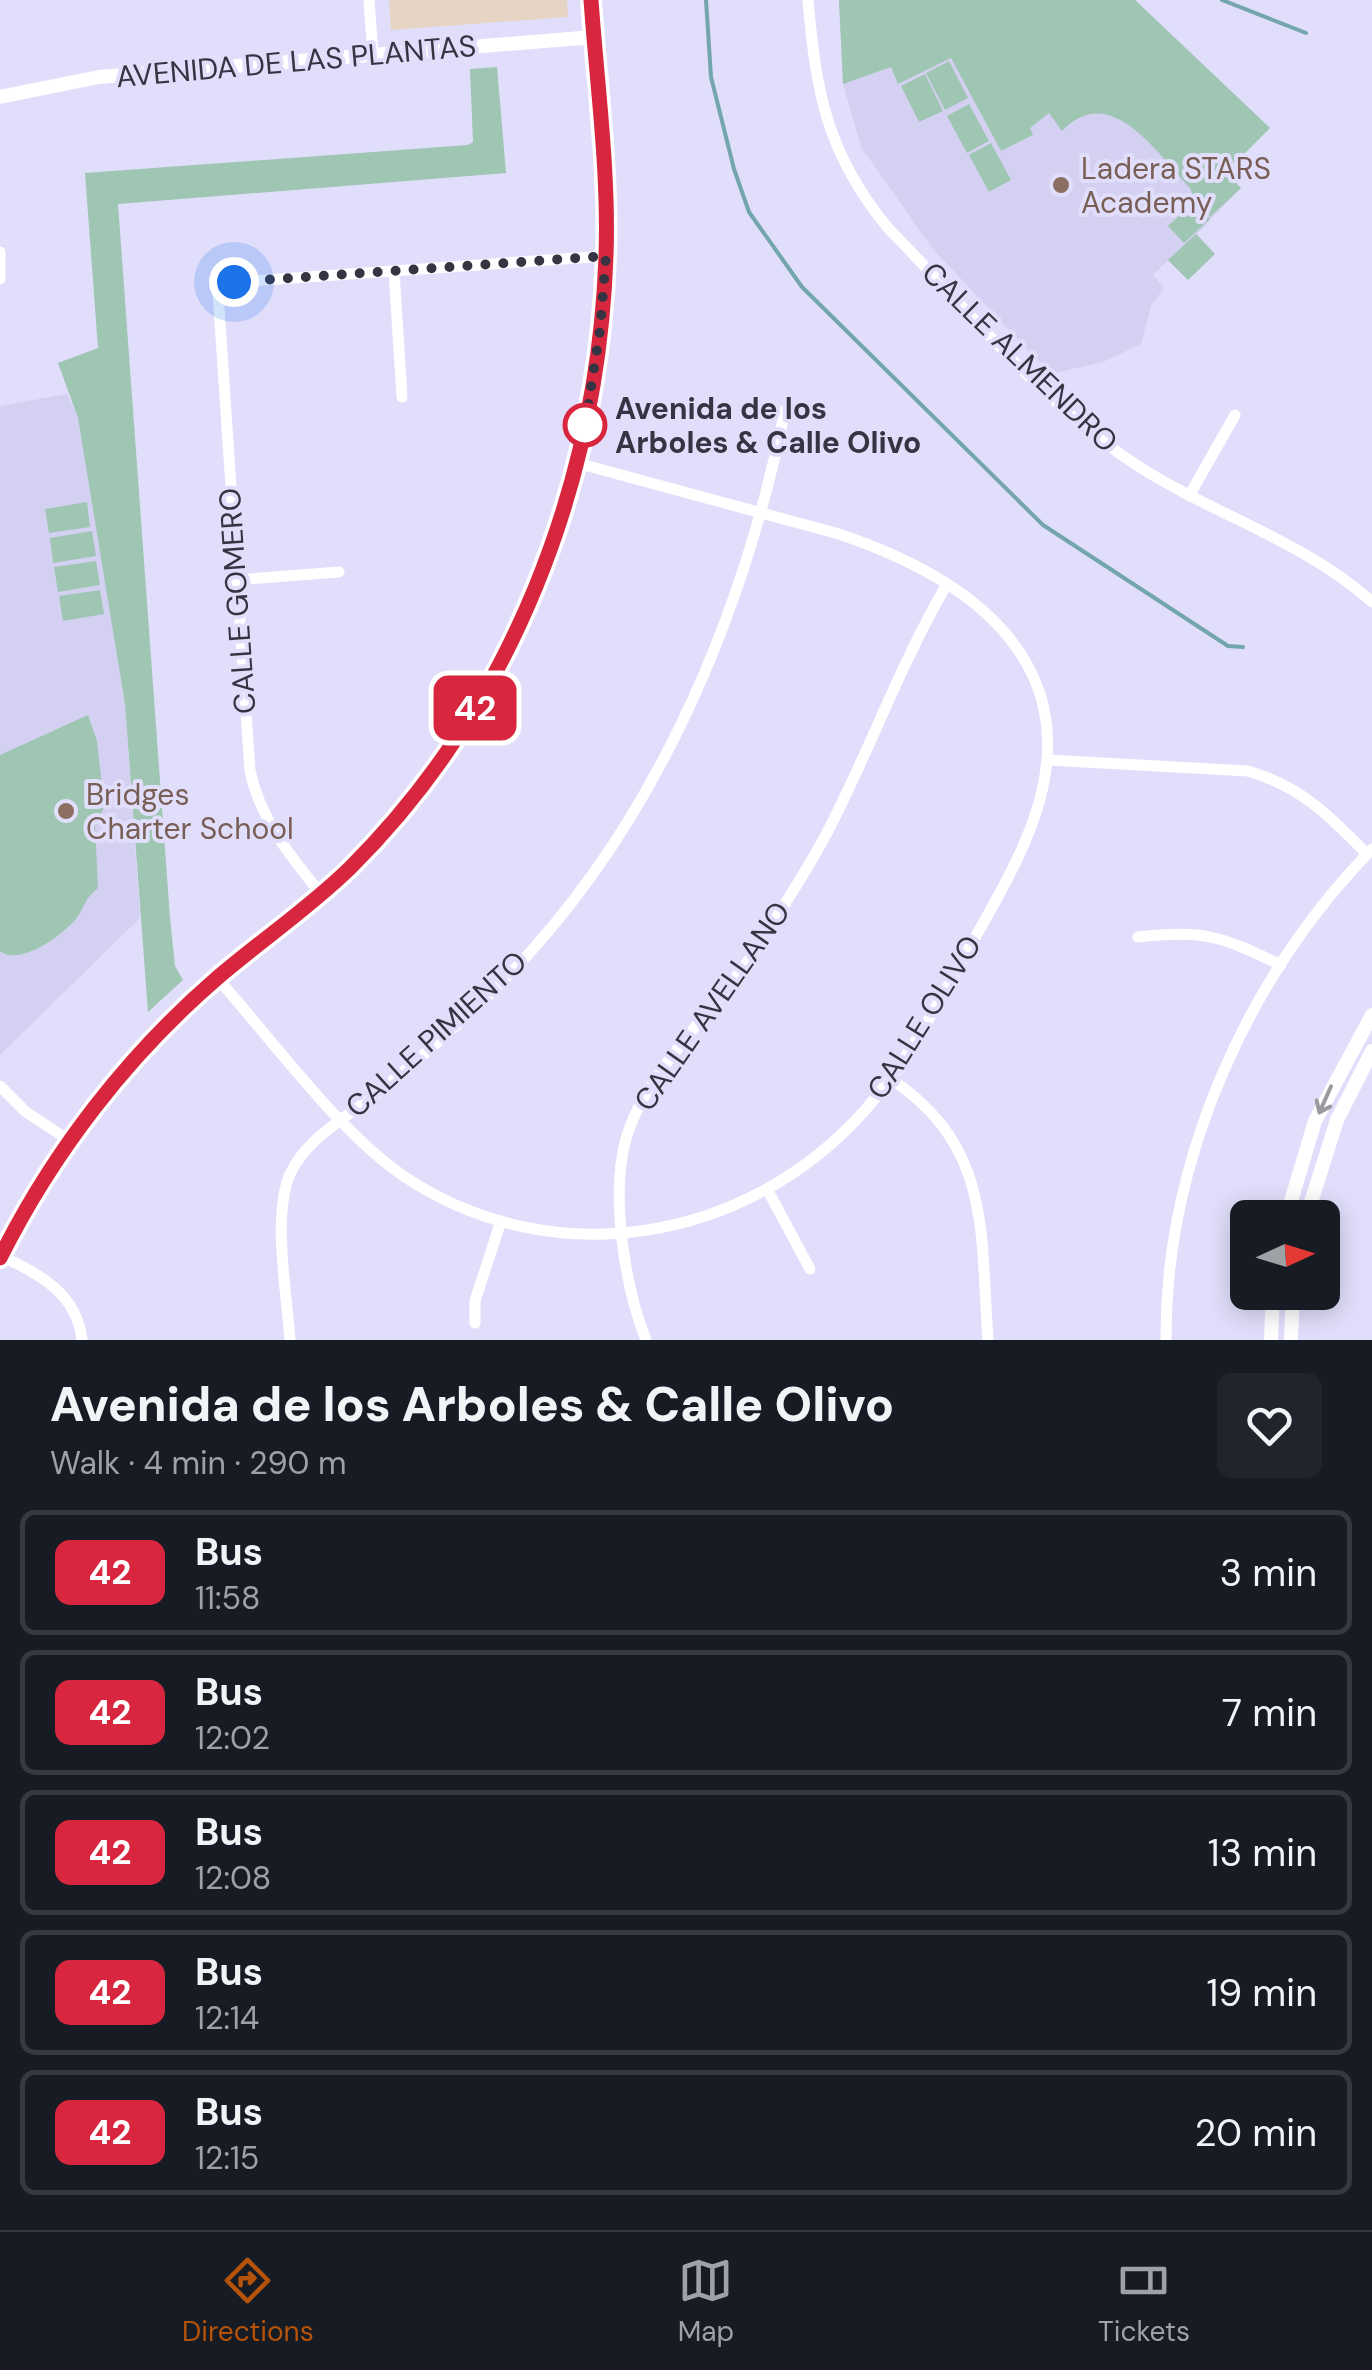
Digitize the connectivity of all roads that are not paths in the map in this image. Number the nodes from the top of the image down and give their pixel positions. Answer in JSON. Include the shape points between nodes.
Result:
{"nodes":[{"id":1,"x":369,"y":0,"type":"edge"},
{"id":2,"x":591,"y":0,"type":"edge"},
{"id":3,"x":808,"y":0,"type":"edge"},
{"id":4,"x":594,"y":37,"type":"junction"},
{"id":5,"x":373,"y":54,"type":"junction"},
{"id":6,"x":0,"y":97,"type":"edge"},
{"id":7,"x":0,"y":252,"type":"edge"},
{"id":8,"x":606,"y":256,"type":"junction"},
{"id":9,"x":394,"y":271,"type":"junction"},
{"id":10,"x":0,"y":279,"type":"edge"},
{"id":11,"x":402,"y":397,"type":"dead end"},
{"id":12,"x":785,"y":410,"type":"dead end"},
{"id":13,"x":1235,"y":415,"type":"dead end"},
{"id":14,"x":578,"y":463,"type":"junction"},
{"id":15,"x":1189,"y":496,"type":"junction"},
{"id":16,"x":761,"y":512,"type":"junction"},
{"id":17,"x":339,"y":572,"type":"dead end"},
{"id":18,"x":236,"y":580,"type":"junction"},
{"id":19,"x":947,"y":584,"type":"junction"},
{"id":20,"x":1372,"y":602,"type":"edge"},
{"id":21,"x":1048,"y":760,"type":"junction"},
{"id":22,"x":1370,"y":851,"type":"edge"},
{"id":23,"x":321,"y":894,"type":"junction"},
{"id":24,"x":1138,"y":936,"type":"dead end"},
{"id":25,"x":1281,"y":966,"type":"junction"},
{"id":26,"x":217,"y":978,"type":"junction"},
{"id":27,"x":1372,"y":1015,"type":"edge"},
{"id":28,"x":1372,"y":1052,"type":"edge"},
{"id":29,"x":888,"y":1077,"type":"junction"},
{"id":30,"x":0,"y":1086,"type":"edge"},
{"id":31,"x":342,"y":1119,"type":"junction"},
{"id":32,"x":70,"y":1141,"type":"junction"},
{"id":33,"x":767,"y":1189,"type":"junction"},
{"id":34,"x":1291,"y":1200,"type":"edge"},
{"id":35,"x":1312,"y":1200,"type":"edge"},
{"id":36,"x":501,"y":1221,"type":"junction"},
{"id":37,"x":624,"y":1234,"type":"junction"},
{"id":38,"x":0,"y":1257,"type":"edge"},
{"id":39,"x":810,"y":1269,"type":"dead end"},
{"id":40,"x":1273,"y":1310,"type":"edge"},
{"id":41,"x":1292,"y":1310,"type":"edge"},
{"id":42,"x":475,"y":1323,"type":"dead end"},
{"id":43,"x":82,"y":1340,"type":"edge"},
{"id":44,"x":290,"y":1340,"type":"edge"},
{"id":45,"x":646,"y":1340,"type":"edge"},
{"id":46,"x":988,"y":1340,"type":"edge"},
{"id":47,"x":1166,"y":1340,"type":"edge"},
{"id":48,"x":1271,"y":1340,"type":"edge"},
{"id":49,"x":1291,"y":1340,"type":"edge"}],
"edges":[{"from":1,"to":5,"type":"street"},
{"from":2,"to":4,"type":"main road"},
{"from":3,"to":15,"type":"street","name":"CALLE ALMENDRO","via":[[822,112],[871,208],[1092,433]]},
{"from":4,"to":5,"type":"street","name":"AVENIDA DE LAS PLANTAS"},
{"from":4,"to":8,"type":"main road"},
{"from":5,"to":6,"type":"street","name":"AVENIDA DE LAS PLANTAS","via":[[99,77]]},
{"from":7,"to":10,"type":"street"},
{"from":8,"to":9,"type":"street"},
{"from":8,"to":14,"type":"main road"},
{"from":9,"to":11,"type":"street"},
{"from":9,"to":18,"type":"street","name":"CALLE GOMERO","via":[[221,288],[216,317]]},
{"from":12,"to":16,"type":"street","name":"CALLE PIMIENTO"},
{"from":13,"to":15,"type":"street"},
{"from":14,"to":16,"type":"street","name":"CALLE OLIVO"},
{"from":14,"to":23,"type":"main road","via":[[534,594],[472,712],[389,826]]},
{"from":15,"to":20,"type":"street","name":"CALLE ALMENDRO","via":[[1318,564]]},
{"from":16,"to":19,"type":"street","name":"CALLE OLIVO","via":[[857,540]]},
{"from":16,"to":31,"type":"street","name":"CALLE PIMIENTO","via":[[698,688],[627,822],[564,910],[496,988]]},
{"from":17,"to":18,"type":"street"},
{"from":18,"to":23,"type":"street","name":"CALLE GOMERO","via":[[257,804]]},
{"from":19,"to":21,"type":"street","name":"CALLE OLIVO","via":[[987,613],[1028,667],[1040,695]]},
{"from":19,"to":37,"type":"street","name":"CALLE AVELLANO","via":[[831,825],[735,981],[646,1094],[626,1138]]},
{"from":21,"to":22,"type":"street","via":[[1248,771],[1308,796]]},
{"from":21,"to":29,"type":"street","name":"CALLE OLIVO","via":[[1034,820],[1004,882]]},
{"from":22,"to":25,"type":"street"},
{"from":23,"to":26,"type":"main road"},
{"from":24,"to":25,"type":"street","via":[[1217,935]]},
{"from":25,"to":47,"type":"street","via":[[1228,1063],[1200,1134],[1170,1260]]},
{"from":26,"to":31,"type":"street","name":"CALLE OLIVO"},
{"from":26,"to":32,"type":"main road","via":[[129,1067]]},
{"from":27,"to":34,"type":"street","one_way":true,"via":[[1315,1121]]},
{"from":28,"to":35,"type":"street","via":[[1337,1120]]},
{"from":29,"to":33,"type":"street","name":"CALLE OLIVO","via":[[836,1137]]},
{"from":29,"to":46,"type":"street","via":[[929,1108],[962,1151],[978,1200]]},
{"from":30,"to":32,"type":"street"},
{"from":31,"to":36,"type":"street","name":"CALLE OLIVO","via":[[407,1178]]},
{"from":31,"to":44,"type":"street","name":"CALLE PIMIENTO","via":[[303,1154],[284,1195]]},
{"from":32,"to":38,"type":"main road"},
{"from":33,"to":37,"type":"street","name":"CALLE OLIVO","via":[[697,1221]]},
{"from":33,"to":39,"type":"street"},
{"from":36,"to":37,"type":"street","name":"CALLE OLIVO","via":[[560,1234]]},
{"from":36,"to":42,"type":"street","via":[[475,1301]]},
{"from":37,"to":45,"type":"street","name":"CALLE AVELLANO","via":[[635,1313]]},
{"from":38,"to":43,"type":"street","via":[[58,1289],[75,1313]]},
{"from":40,"to":48,"type":"street"},
{"from":41,"to":49,"type":"street"}]}
